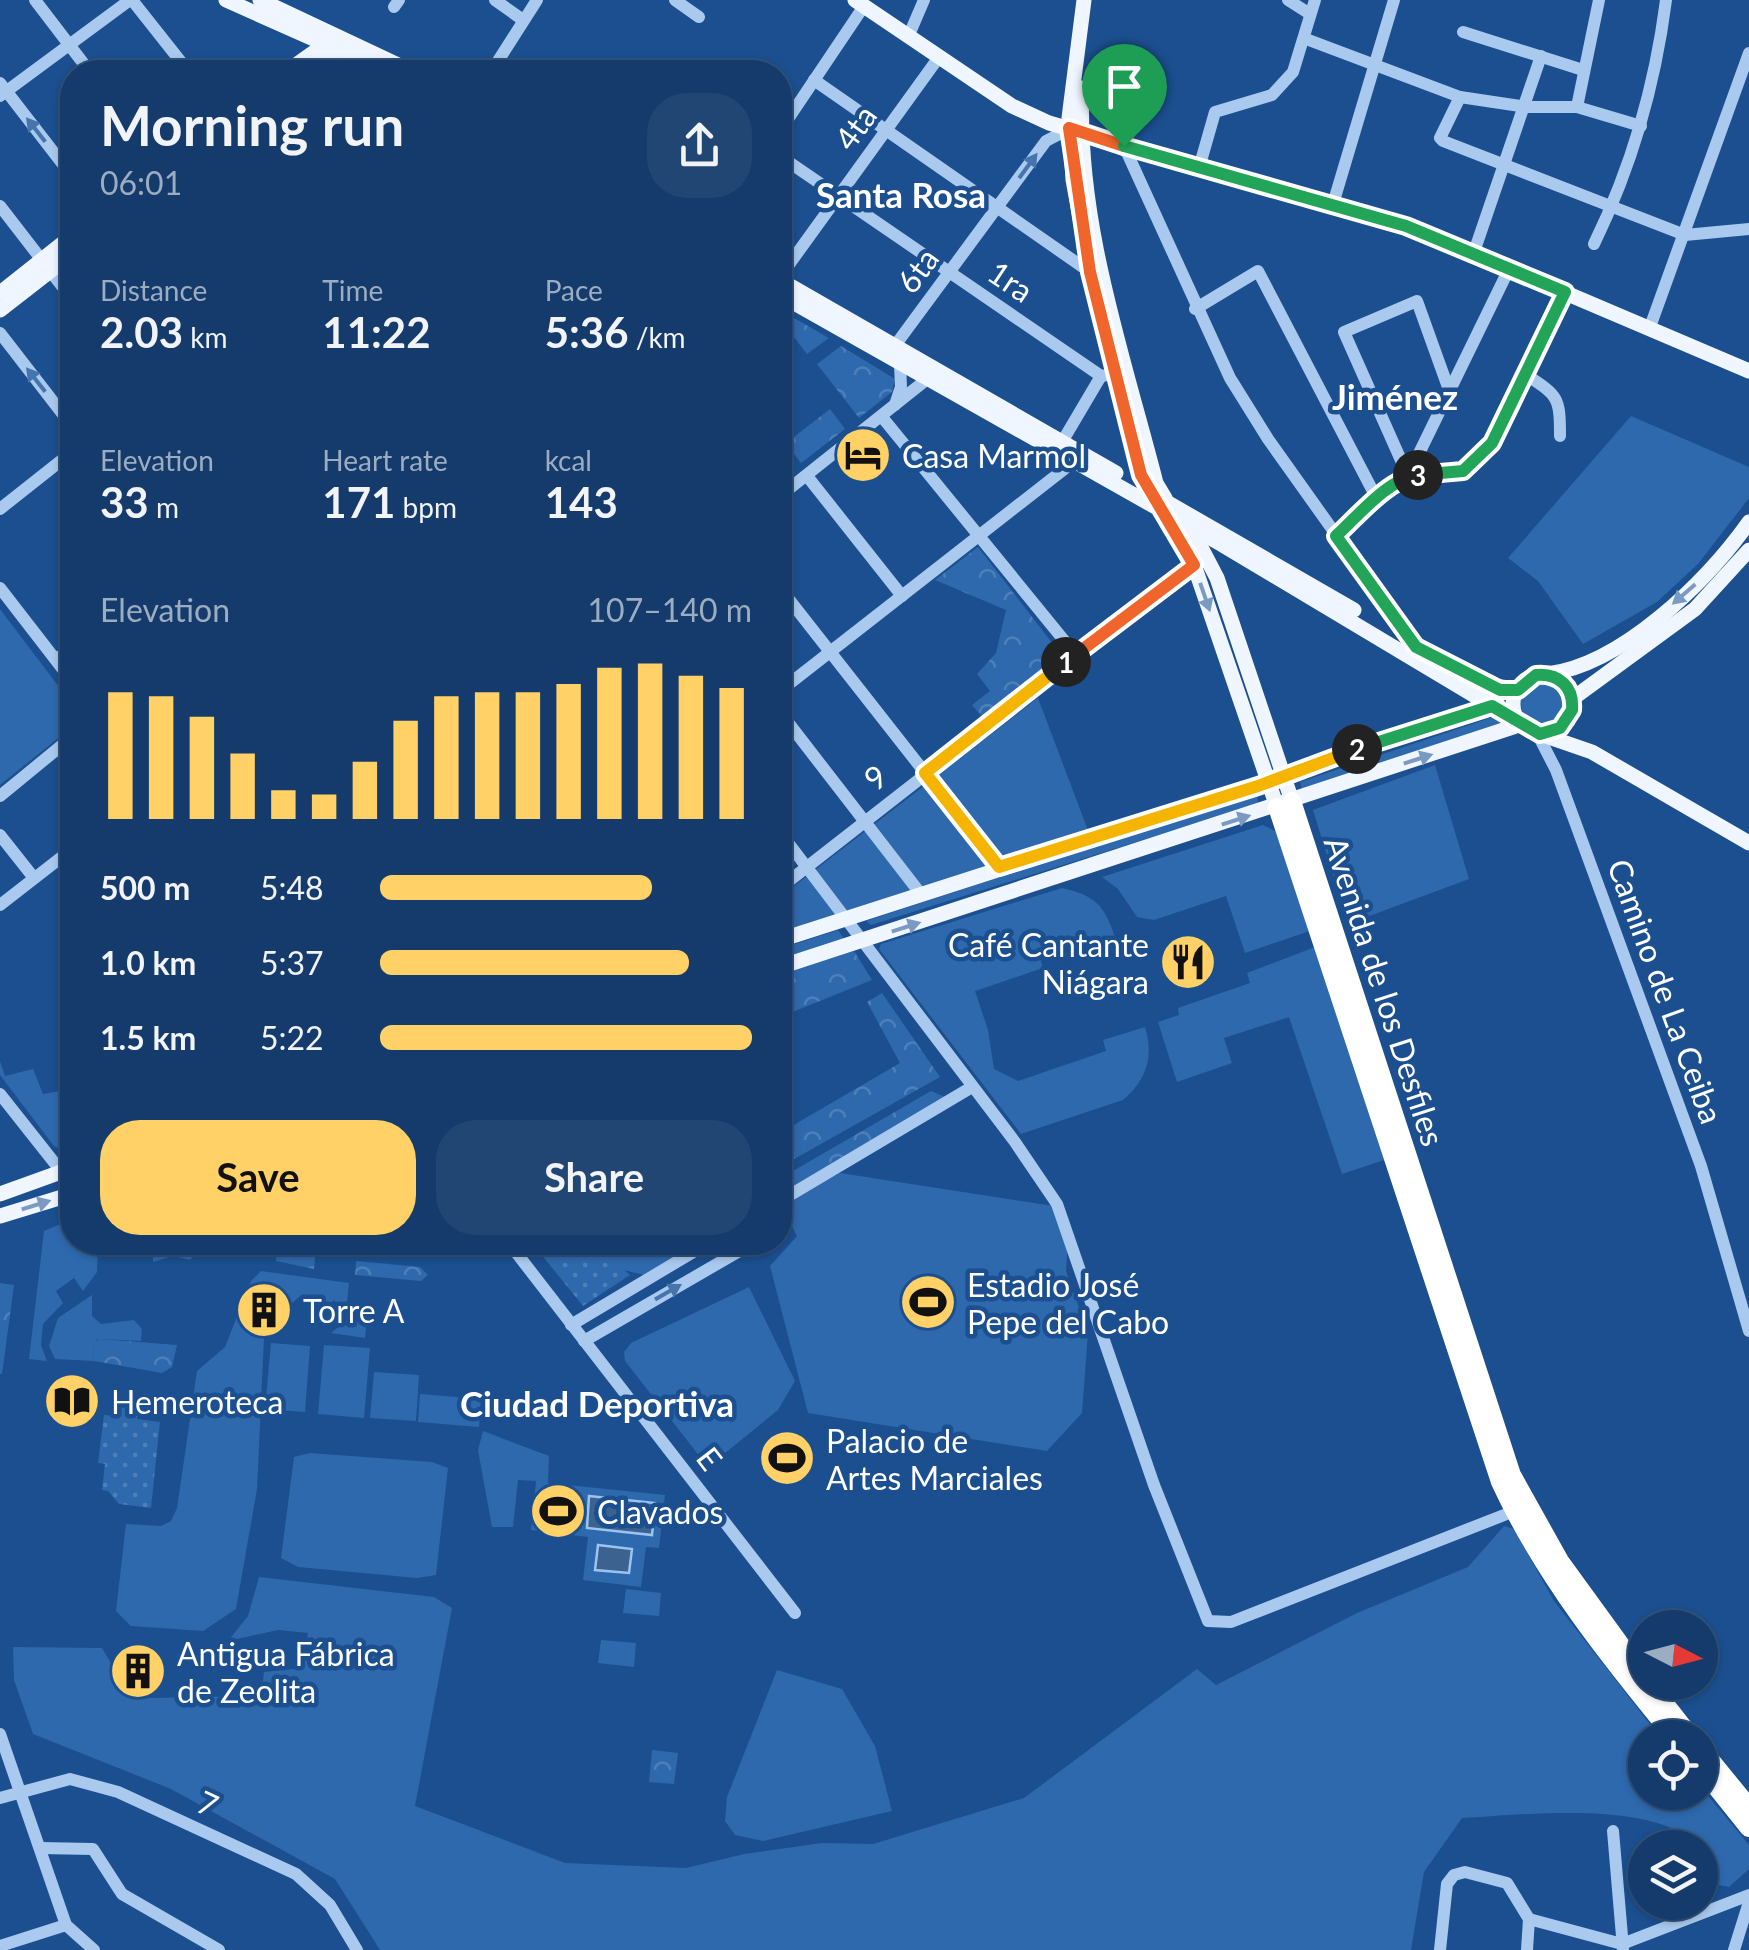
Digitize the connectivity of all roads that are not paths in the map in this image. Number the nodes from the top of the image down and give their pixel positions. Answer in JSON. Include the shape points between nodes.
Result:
{"nodes":[{"id":1,"x":35,"y":0,"type":"edge"},
{"id":2,"x":131,"y":0,"type":"edge"},
{"id":3,"x":226,"y":0,"type":"edge"},
{"id":4,"x":260,"y":0,"type":"edge"},
{"id":5,"x":495,"y":0,"type":"edge"},
{"id":6,"x":537,"y":0,"type":"edge"},
{"id":7,"x":674,"y":0,"type":"edge"},
{"id":8,"x":924,"y":0,"type":"edge"},
{"id":9,"x":1084,"y":0,"type":"edge"},
{"id":10,"x":1094,"y":0,"type":"edge"},
{"id":11,"x":1288,"y":0,"type":"edge"},
{"id":12,"x":1394,"y":0,"type":"edge"},
{"id":13,"x":1599,"y":0,"type":"edge"},
{"id":14,"x":1666,"y":0,"type":"edge"},
{"id":15,"x":859,"y":3,"type":"edge"},
{"id":16,"x":1312,"y":7,"type":"edge"},
{"id":17,"x":699,"y":17,"type":"dead end"},
{"id":18,"x":523,"y":20,"type":"junction"},
{"id":19,"x":284,"y":24,"type":"junction"},
{"id":20,"x":1464,"y":32,"type":"dead end"},
{"id":21,"x":909,"y":36,"type":"junction"},
{"id":22,"x":1306,"y":40,"type":"junction"},
{"id":23,"x":336,"y":42,"type":"junction"},
{"id":24,"x":68,"y":44,"type":"junction"},
{"id":25,"x":1749,"y":53,"type":"edge"},
{"id":26,"x":1541,"y":56,"type":"junction"},
{"id":27,"x":939,"y":57,"type":"junction"},
{"id":28,"x":81,"y":60,"type":"edge"},
{"id":29,"x":178,"y":60,"type":"edge"},
{"id":30,"x":297,"y":60,"type":"edge"},
{"id":31,"x":311,"y":60,"type":"edge"},
{"id":32,"x":367,"y":60,"type":"edge"},
{"id":33,"x":382,"y":60,"type":"edge"},
{"id":34,"x":499,"y":60,"type":"edge"},
{"id":35,"x":1374,"y":65,"type":"junction"},
{"id":36,"x":1583,"y":70,"type":"junction"},
{"id":37,"x":814,"y":80,"type":"junction"},
{"id":38,"x":2,"y":90,"type":"edge"},
{"id":39,"x":1460,"y":98,"type":"junction"},
{"id":40,"x":1072,"y":99,"type":"junction"},
{"id":41,"x":1527,"y":107,"type":"junction"},
{"id":42,"x":1577,"y":108,"type":"junction"},
{"id":43,"x":792,"y":112,"type":"edge"},
{"id":44,"x":1046,"y":121,"type":"junction"},
{"id":45,"x":1641,"y":126,"type":"junction"},
{"id":46,"x":886,"y":130,"type":"junction"},
{"id":47,"x":1075,"y":130,"type":"junction"},
{"id":48,"x":1124,"y":146,"type":"junction"},
{"id":49,"x":60,"y":161,"type":"edge"},
{"id":50,"x":1508,"y":163,"type":"junction"},
{"id":51,"x":792,"y":164,"type":"edge"},
{"id":52,"x":1199,"y":168,"type":"junction"},
{"id":53,"x":839,"y":196,"type":"junction"},
{"id":54,"x":1333,"y":204,"type":"junction"},
{"id":55,"x":0,"y":206,"type":"edge"},
{"id":56,"x":997,"y":207,"type":"junction"},
{"id":57,"x":1612,"y":208,"type":"junction"},
{"id":58,"x":1749,"y":230,"type":"edge"},
{"id":59,"x":1685,"y":235,"type":"junction"},
{"id":60,"x":1594,"y":244,"type":"dead end"},
{"id":61,"x":60,"y":249,"type":"edge"},
{"id":62,"x":1473,"y":255,"type":"junction"},
{"id":63,"x":60,"y":259,"type":"edge"},
{"id":64,"x":792,"y":262,"type":"edge"},
{"id":65,"x":46,"y":265,"type":"junction"},
{"id":66,"x":1509,"y":269,"type":"junction"},
{"id":67,"x":950,"y":272,"type":"junction"},
{"id":68,"x":1090,"y":272,"type":"junction"},
{"id":69,"x":60,"y":284,"type":"edge"},
{"id":70,"x":792,"y":287,"type":"edge"},
{"id":71,"x":1565,"y":292,"type":"junction"},
{"id":72,"x":0,"y":293,"type":"edge"},
{"id":73,"x":792,"y":301,"type":"edge"},
{"id":74,"x":1195,"y":309,"type":"junction"},
{"id":75,"x":0,"y":310,"type":"edge"},
{"id":76,"x":1650,"y":328,"type":"junction"},
{"id":77,"x":0,"y":333,"type":"edge"},
{"id":78,"x":894,"y":356,"type":"junction"},
{"id":79,"x":1749,"y":371,"type":"edge"},
{"id":80,"x":1525,"y":374,"type":"junction"},
{"id":81,"x":1108,"y":375,"type":"junction"},
{"id":82,"x":926,"y":380,"type":"junction"},
{"id":83,"x":1448,"y":390,"type":"junction"},
{"id":84,"x":60,"y":410,"type":"edge"},
{"id":85,"x":886,"y":414,"type":"junction"},
{"id":86,"x":1560,"y":436,"type":"dead end"},
{"id":87,"x":1062,"y":442,"type":"junction"},
{"id":88,"x":1079,"y":458,"type":"junction"},
{"id":89,"x":1136,"y":458,"type":"junction"},
{"id":90,"x":60,"y":462,"type":"edge"},
{"id":91,"x":1105,"y":467,"type":"junction"},
{"id":92,"x":808,"y":476,"type":"junction"},
{"id":93,"x":1408,"y":476,"type":"junction"},
{"id":94,"x":792,"y":487,"type":"edge"},
{"id":95,"x":1146,"y":490,"type":"junction"},
{"id":96,"x":1377,"y":498,"type":"junction"},
{"id":97,"x":1165,"y":507,"type":"junction"},
{"id":98,"x":0,"y":509,"type":"edge"},
{"id":99,"x":1749,"y":522,"type":"edge"},
{"id":100,"x":1189,"y":526,"type":"junction"},
{"id":101,"x":978,"y":536,"type":"junction"},
{"id":102,"x":1336,"y":536,"type":"junction"},
{"id":103,"x":1230,"y":550,"type":"junction"},
{"id":104,"x":1749,"y":550,"type":"edge"},
{"id":105,"x":1194,"y":565,"type":"junction"},
{"id":106,"x":1217,"y":578,"type":"junction"},
{"id":107,"x":0,"y":588,"type":"edge"},
{"id":108,"x":902,"y":596,"type":"junction"},
{"id":109,"x":792,"y":603,"type":"edge"},
{"id":110,"x":1416,"y":647,"type":"junction"},
{"id":111,"x":830,"y":652,"type":"junction"},
{"id":112,"x":1076,"y":655,"type":"junction"},
{"id":113,"x":60,"y":657,"type":"edge"},
{"id":114,"x":56,"y":660,"type":"junction"},
{"id":115,"x":60,"y":665,"type":"edge"},
{"id":116,"x":1546,"y":674,"type":"junction"},
{"id":117,"x":792,"y":682,"type":"edge"},
{"id":118,"x":1462,"y":686,"type":"junction"},
{"id":119,"x":1518,"y":690,"type":"junction"},
{"id":120,"x":1492,"y":706,"type":"junction"},
{"id":121,"x":1572,"y":706,"type":"junction"},
{"id":122,"x":1463,"y":714,"type":"junction"},
{"id":123,"x":792,"y":728,"type":"edge"},
{"id":124,"x":1529,"y":729,"type":"junction"},
{"id":125,"x":60,"y":747,"type":"edge"},
{"id":126,"x":1592,"y":752,"type":"junction"},
{"id":127,"x":925,"y":773,"type":"junction"},
{"id":128,"x":1276,"y":780,"type":"junction"},
{"id":129,"x":0,"y":796,"type":"edge"},
{"id":130,"x":1284,"y":804,"type":"junction"},
{"id":131,"x":864,"y":821,"type":"junction"},
{"id":132,"x":0,"y":836,"type":"edge"},
{"id":133,"x":1749,"y":843,"type":"edge"},
{"id":134,"x":792,"y":848,"type":"edge"},
{"id":135,"x":60,"y":858,"type":"edge"},
{"id":136,"x":807,"y":867,"type":"junction"},
{"id":137,"x":999,"y":867,"type":"junction"},
{"id":138,"x":34,"y":878,"type":"junction"},
{"id":139,"x":792,"y":879,"type":"edge"},
{"id":140,"x":920,"y":893,"type":"junction"},
{"id":141,"x":0,"y":905,"type":"edge"},
{"id":142,"x":847,"y":918,"type":"junction"},
{"id":143,"x":792,"y":936,"type":"edge"},
{"id":144,"x":864,"y":940,"type":"junction"},
{"id":145,"x":792,"y":963,"type":"edge"},
{"id":146,"x":972,"y":1087,"type":"junction"},
{"id":147,"x":0,"y":1094,"type":"edge"},
{"id":148,"x":60,"y":1162,"type":"edge"},
{"id":149,"x":60,"y":1173,"type":"edge"},
{"id":150,"x":0,"y":1194,"type":"edge"},
{"id":151,"x":792,"y":1194,"type":"edge"},
{"id":152,"x":60,"y":1198,"type":"edge"},
{"id":153,"x":0,"y":1216,"type":"edge"},
{"id":154,"x":518,"y":1255,"type":"edge"},
{"id":155,"x":688,"y":1255,"type":"edge"},
{"id":156,"x":733,"y":1255,"type":"edge"},
{"id":157,"x":572,"y":1324,"type":"junction"},
{"id":158,"x":1749,"y":1330,"type":"edge"},
{"id":159,"x":584,"y":1341,"type":"junction"},
{"id":160,"x":1520,"y":1509,"type":"junction"},
{"id":161,"x":795,"y":1613,"type":"dead end"},
{"id":162,"x":1628,"y":1655,"type":"edge"},
{"id":163,"x":1663,"y":1700,"type":"edge"},
{"id":164,"x":1661,"y":1720,"type":"edge"},
{"id":165,"x":1678,"y":1720,"type":"edge"},
{"id":166,"x":0,"y":1734,"type":"edge"},
{"id":167,"x":1718,"y":1769,"type":"edge"},
{"id":168,"x":1718,"y":1789,"type":"edge"},
{"id":169,"x":19,"y":1791,"type":"junction"},
{"id":170,"x":0,"y":1798,"type":"edge"},
{"id":171,"x":1749,"y":1807,"type":"edge"},
{"id":172,"x":1749,"y":1828,"type":"edge"},
{"id":173,"x":1614,"y":1831,"type":"dead end"},
{"id":174,"x":40,"y":1848,"type":"junction"},
{"id":175,"x":1749,"y":1898,"type":"edge"},
{"id":176,"x":1529,"y":1919,"type":"junction"},
{"id":177,"x":66,"y":1925,"type":"junction"},
{"id":178,"x":1582,"y":1934,"type":"junction"},
{"id":179,"x":0,"y":1946,"type":"edge"},
{"id":180,"x":1623,"y":1947,"type":"edge"},
{"id":181,"x":94,"y":1950,"type":"edge"},
{"id":182,"x":219,"y":1950,"type":"edge"},
{"id":183,"x":358,"y":1950,"type":"edge"},
{"id":184,"x":1440,"y":1950,"type":"edge"},
{"id":185,"x":1527,"y":1950,"type":"edge"},
{"id":186,"x":1580,"y":1950,"type":"edge"},
{"id":187,"x":1734,"y":1950,"type":"edge"}],
"edges":[{"from":1,"to":24,"type":"street"},
{"from":2,"to":24,"type":"street"},
{"from":2,"to":29,"type":"street"},
{"from":3,"to":19,"type":"main road"},
{"from":4,"to":23,"type":"main road"},
{"from":5,"to":18,"type":"street"},
{"from":6,"to":18,"type":"street"},
{"from":7,"to":17,"type":"street"},
{"from":8,"to":21,"type":"street"},
{"from":9,"to":40,"type":"main road"},
{"from":10,"to":47,"type":"main road"},
{"from":11,"to":16,"type":"street"},
{"from":12,"to":35,"type":"street"},
{"from":13,"to":36,"type":"street"},
{"from":14,"to":45,"type":"street"},
{"from":15,"to":21,"type":"main road"},
{"from":15,"to":37,"type":"street"},
{"from":16,"to":22,"type":"street"},
{"from":18,"to":34,"type":"street"},
{"from":19,"to":23,"type":"main road"},
{"from":19,"to":30,"type":"main road","via":[[298,40]]},
{"from":20,"to":26,"type":"street"},
{"from":21,"to":27,"type":"main road"},
{"from":22,"to":35,"type":"street"},
{"from":22,"to":52,"type":"street","via":[[1272,95],[1215,112]]},
{"from":23,"to":31,"type":"main road"},
{"from":23,"to":32,"type":"main road"},
{"from":23,"to":33,"type":"main road"},
{"from":24,"to":28,"type":"street"},
{"from":24,"to":38,"type":"street"},
{"from":25,"to":59,"type":"street"},
{"from":26,"to":36,"type":"street"},
{"from":26,"to":41,"type":"street"},
{"from":27,"to":44,"type":"main road"},
{"from":27,"to":46,"type":"street","name":"4ta"},
{"from":35,"to":39,"type":"street"},
{"from":35,"to":54,"type":"street"},
{"from":36,"to":42,"type":"street"},
{"from":37,"to":43,"type":"street"},
{"from":37,"to":46,"type":"street"},
{"from":49,"to":38,"type":"street","one_way":true},
{"from":39,"to":41,"type":"street"},
{"from":39,"to":50,"type":"street","via":[[1440,138]]},
{"from":40,"to":44,"type":"main road"},
{"from":40,"to":47,"type":"main road"},
{"from":41,"to":42,"type":"street"},
{"from":41,"to":50,"type":"street"},
{"from":42,"to":45,"type":"street"},
{"from":44,"to":47,"type":"main road"},
{"from":45,"to":57,"type":"street"},
{"from":46,"to":53,"type":"street","name":"4ta"},
{"from":46,"to":56,"type":"street"},
{"from":47,"to":48,"type":"main road"},
{"from":56,"to":47,"type":"street","name":"6ta","one_way":true,"via":[[1046,141]]},
{"from":47,"to":68,"type":"main road"},
{"from":47,"to":97,"type":"main road","via":[[1101,270]]},
{"from":48,"to":52,"type":"main road"},
{"from":48,"to":74,"type":"street"},
{"from":50,"to":57,"type":"street"},
{"from":50,"to":62,"type":"street"},
{"from":51,"to":53,"type":"street","name":"1ra"},
{"from":52,"to":54,"type":"main road"},
{"from":53,"to":64,"type":"street","name":"4ta"},
{"from":53,"to":67,"type":"street","name":"1ra"},
{"from":54,"to":62,"type":"main road"},
{"from":55,"to":65,"type":"street"},
{"from":56,"to":67,"type":"street","name":"6ta"},
{"from":56,"to":68,"type":"street"},
{"from":57,"to":59,"type":"street"},
{"from":57,"to":60,"type":"street"},
{"from":58,"to":59,"type":"street"},
{"from":59,"to":76,"type":"street"},
{"from":61,"to":65,"type":"main road"},
{"from":62,"to":66,"type":"main road"},
{"from":63,"to":65,"type":"main road"},
{"from":65,"to":69,"type":"street"},
{"from":65,"to":72,"type":"main road"},
{"from":65,"to":75,"type":"main road"},
{"from":66,"to":71,"type":"main road"},
{"from":66,"to":83,"type":"street"},
{"from":67,"to":78,"type":"street","name":"6ta"},
{"from":67,"to":81,"type":"street","name":"1ra"},
{"from":68,"to":81,"type":"main road"},
{"from":70,"to":78,"type":"main road"},
{"from":71,"to":76,"type":"main road"},
{"from":71,"to":80,"type":"street"},
{"from":73,"to":78,"type":"main road"},
{"from":74,"to":96,"type":"street","via":[[1258,272]]},
{"from":74,"to":102,"type":"street","via":[[1230,378]]},
{"from":76,"to":79,"type":"main road"},
{"from":84,"to":77,"type":"street","one_way":true},
{"from":78,"to":82,"type":"main road"},
{"from":78,"to":85,"type":"street","via":[[901,386]]},
{"from":78,"to":87,"type":"main road"},
{"from":80,"to":86,"type":"street","via":[[1556,394]]},
{"from":80,"to":93,"type":"street","via":[[1492,443],[1472,466]]},
{"from":81,"to":87,"type":"street"},
{"from":81,"to":89,"type":"main road"},
{"from":82,"to":85,"type":"street"},
{"from":82,"to":88,"type":"main road"},
{"from":83,"to":93,"type":"street"},
{"from":83,"to":93,"type":"street","via":[[1418,301],[1344,332]]},
{"from":85,"to":92,"type":"street"},
{"from":85,"to":101,"type":"street"},
{"from":87,"to":88,"type":"main road"},
{"from":88,"to":91,"type":"main road"},
{"from":88,"to":97,"type":"main road"},
{"from":88,"to":101,"type":"street"},
{"from":89,"to":91,"type":"main road","via":[[1126,468]]},
{"from":89,"to":95,"type":"main road"},
{"from":90,"to":98,"type":"street"},
{"from":91,"to":95,"type":"main road"},
{"from":92,"to":94,"type":"street"},
{"from":92,"to":108,"type":"street"},
{"from":93,"to":96,"type":"street"},
{"from":95,"to":97,"type":"main road"},
{"from":96,"to":102,"type":"street"},
{"from":97,"to":100,"type":"main road"},
{"from":97,"to":105,"type":"main road","name":"Avenida de los Desfiles"},
{"from":97,"to":110,"type":"main road"},
{"from":99,"to":116,"type":"main road","one_way":true,"via":[[1726,554],[1643,628],[1597,657]]},
{"from":100,"to":103,"type":"main road"},
{"from":100,"to":106,"type":"main road","name":"Avenida de los Desfiles"},
{"from":101,"to":108,"type":"street"},
{"from":101,"to":112,"type":"street"},
{"from":102,"to":110,"type":"street"},
{"from":103,"to":106,"type":"main road","via":[[1218,559]]},
{"from":103,"to":118,"type":"main road"},
{"from":104,"to":121,"type":"main road","via":[[1695,609]]},
{"from":105,"to":112,"type":"street","name":"9"},
{"from":105,"to":128,"type":"main road","name":"Avenida de los Desfiles","one_way":true},
{"from":106,"to":128,"type":"main road","name":"Avenida de los Desfiles"},
{"from":107,"to":114,"type":"street"},
{"from":108,"to":111,"type":"street"},
{"from":109,"to":111,"type":"street"},
{"from":110,"to":119,"type":"main road","via":[[1485,685]]},
{"from":111,"to":117,"type":"street"},
{"from":111,"to":127,"type":"street"},
{"from":112,"to":127,"type":"street","name":"9"},
{"from":113,"to":114,"type":"street"},
{"from":114,"to":115,"type":"street"},
{"from":116,"to":119,"type":"main road","via":[[1528,678]]},
{"from":116,"to":121,"type":"main road","via":[[1564,683]]},
{"from":118,"to":120,"type":"main road"},
{"from":118,"to":122,"type":"main road","via":[[1470,700]]},
{"from":119,"to":120,"type":"main road"},
{"from":119,"to":124,"type":"main road","via":[[1514,708]]},
{"from":120,"to":122,"type":"main road"},
{"from":120,"to":124,"type":"main road"},
{"from":121,"to":124,"type":"main road","via":[[1558,730]]},
{"from":121,"to":126,"type":"main road","via":[[1579,740]]},
{"from":122,"to":128,"type":"main road"},
{"from":123,"to":131,"type":"street"},
{"from":124,"to":126,"type":"main road"},
{"from":130,"to":124,"type":"main road","one_way":true},
{"from":124,"to":158,"type":"street","name":"Camino de La Ceiba","via":[[1556,770],[1701,1166]]},
{"from":125,"to":129,"type":"street"},
{"from":126,"to":133,"type":"main road"},
{"from":127,"to":131,"type":"street","name":"9"},
{"from":127,"to":137,"type":"street"},
{"from":128,"to":130,"type":"main road","name":"Avenida de los Desfiles"},
{"from":128,"to":137,"type":"main road"},
{"from":144,"to":130,"type":"main road","one_way":true},
{"from":130,"to":160,"type":"highway","name":"Avenida de los Desfiles","via":[[1447,1301],[1483,1434]]},
{"from":131,"to":136,"type":"street","name":"9"},
{"from":131,"to":140,"type":"street"},
{"from":132,"to":138,"type":"street"},
{"from":134,"to":136,"type":"street"},
{"from":135,"to":138,"type":"street"},
{"from":136,"to":139,"type":"street","name":"9"},
{"from":136,"to":142,"type":"street"},
{"from":137,"to":140,"type":"main road"},
{"from":138,"to":141,"type":"street"},
{"from":140,"to":142,"type":"main road"},
{"from":142,"to":143,"type":"main road"},
{"from":142,"to":144,"type":"street"},
{"from":144,"to":145,"type":"main road"},
{"from":144,"to":146,"type":"street"},
{"from":146,"to":151,"type":"street"},
{"from":146,"to":160,"type":"street","via":[[1066,1222],[1208,1621],[1231,1622]]},
{"from":147,"to":148,"type":"street"},
{"from":149,"to":150,"type":"main road"},
{"from":153,"to":152,"type":"main road","one_way":true},
{"from":154,"to":157,"type":"street","name":"E"},
{"from":155,"to":157,"type":"street"},
{"from":159,"to":156,"type":"street","one_way":true},
{"from":157,"to":159,"type":"street","name":"E"},
{"from":159,"to":161,"type":"street","name":"E"},
{"from":160,"to":162,"type":"highway"},
{"from":160,"to":164,"type":"highway","via":[[1583,1619]]},
{"from":163,"to":165,"type":"highway"},
{"from":166,"to":169,"type":"street"},
{"from":167,"to":171,"type":"highway"},
{"from":168,"to":172,"type":"highway"},
{"from":169,"to":170,"type":"street","name":"7"},
{"from":169,"to":174,"type":"street"},
{"from":169,"to":183,"type":"street","name":"7","via":[[70,1779],[118,1792],[296,1874],[330,1905]]},
{"from":173,"to":180,"type":"street"},
{"from":174,"to":177,"type":"street"},
{"from":174,"to":182,"type":"street","via":[[93,1849],[122,1894]]},
{"from":175,"to":180,"type":"street"},
{"from":175,"to":187,"type":"street"},
{"from":176,"to":178,"type":"street"},
{"from":176,"to":184,"type":"street","via":[[1507,1883],[1454,1875],[1447,1884]]},
{"from":176,"to":185,"type":"street"},
{"from":177,"to":179,"type":"street"},
{"from":177,"to":181,"type":"street"},
{"from":178,"to":180,"type":"street"},
{"from":178,"to":186,"type":"street"}]}
